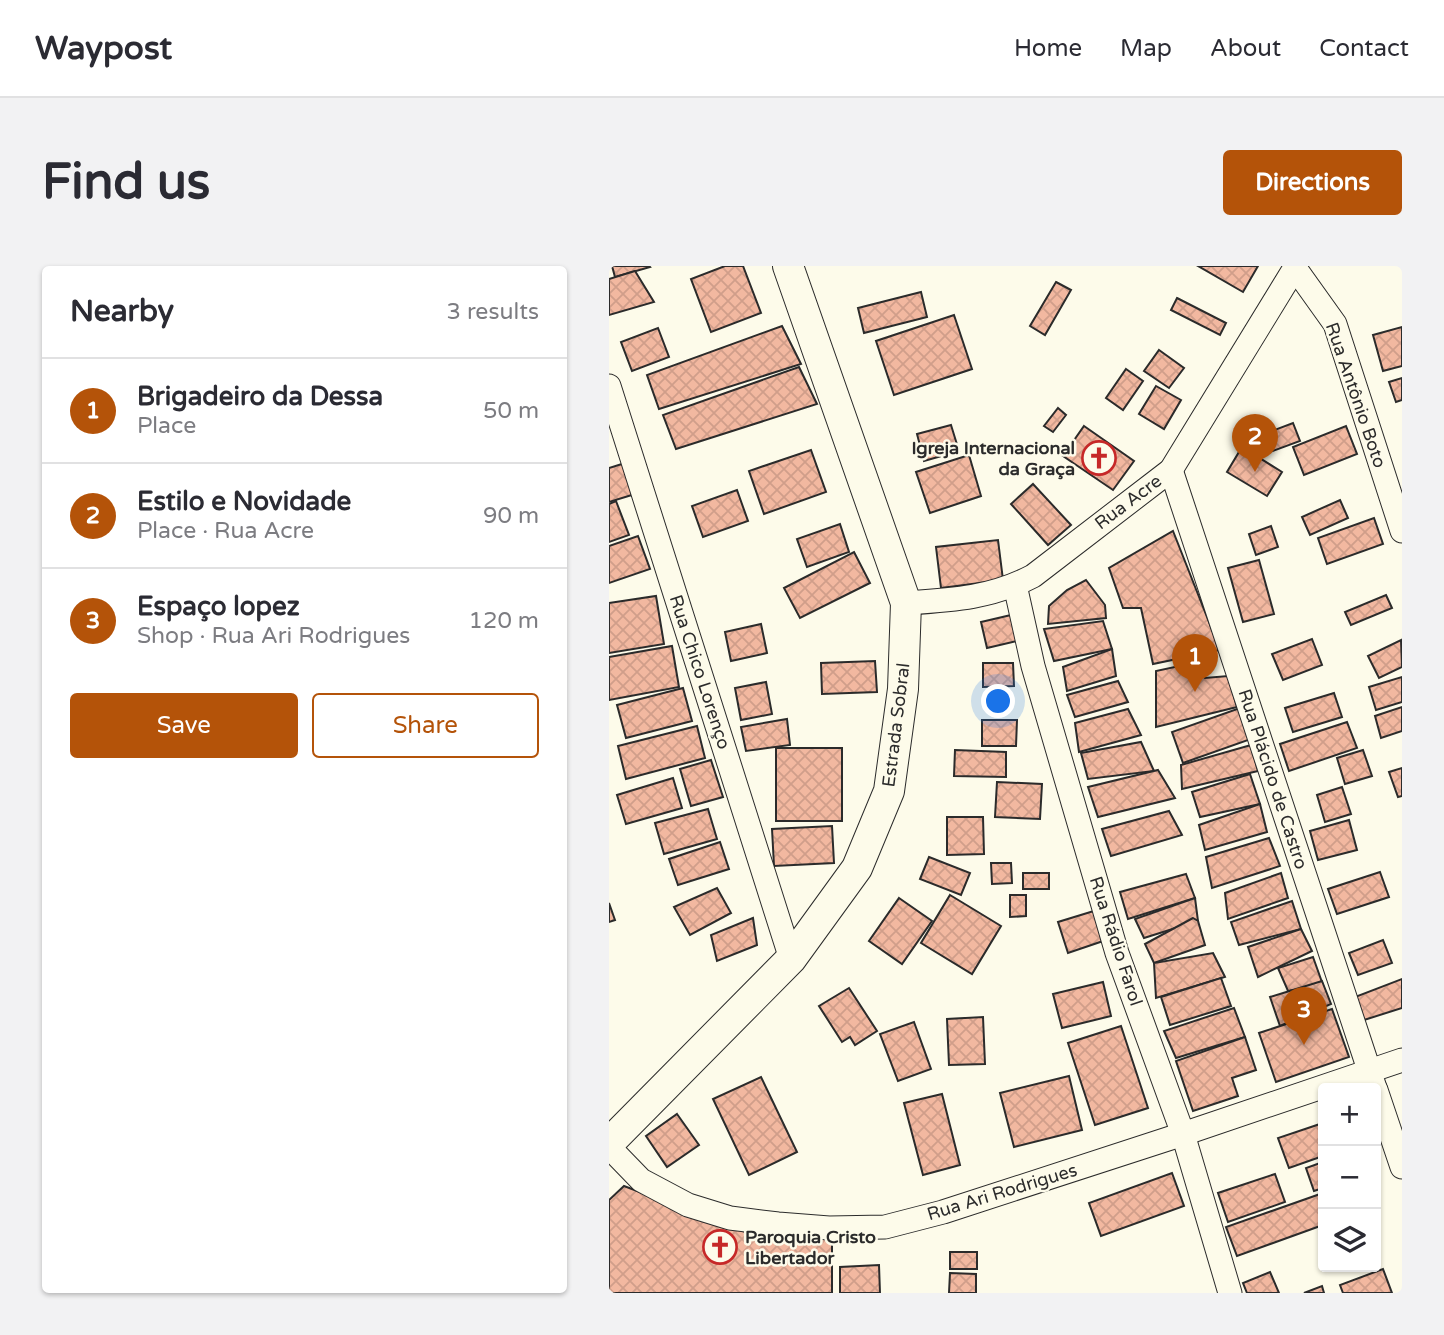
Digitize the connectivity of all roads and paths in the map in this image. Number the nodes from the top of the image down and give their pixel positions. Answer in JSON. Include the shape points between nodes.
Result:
{"nodes":[{"id":1,"x":787,"y":266,"type":"edge"},
{"id":2,"x":1295,"y":267,"type":"edge"},
{"id":3,"x":609,"y":386,"type":"edge"},
{"id":4,"x":1171,"y":470,"type":"junction"},
{"id":5,"x":1402,"y":531,"type":"edge"},
{"id":6,"x":1015,"y":585,"type":"junction"},
{"id":7,"x":906,"y":603,"type":"junction"},
{"id":8,"x":791,"y":959,"type":"junction"},
{"id":9,"x":1402,"y":1060,"type":"edge"},
{"id":10,"x":1373,"y":1083,"type":"edge"},
{"id":11,"x":1318,"y":1098,"type":"edge"},
{"id":12,"x":1381,"y":1106,"type":"edge"},
{"id":13,"x":1183,"y":1134,"type":"junction"},
{"id":14,"x":609,"y":1145,"type":"edge"},
{"id":15,"x":1402,"y":1167,"type":"edge"},
{"id":16,"x":1230,"y":1293,"type":"edge"}],
"edges":[{"from":1,"to":7,"type":"street","name":"Estrada Sobral"},
{"from":2,"to":4,"type":"street","name":"Rua Acre"},
{"from":2,"to":5,"type":"street","name":"Rua Antônio Boto","via":[[1335,324]]},
{"from":3,"to":8,"type":"street","name":"Rua Chico Lorenço"},
{"from":4,"to":6,"type":"street","name":"Rua Acre"},
{"from":4,"to":10,"type":"street","name":"Rua Plácido de Castro"},
{"from":6,"to":7,"type":"street","name":"Rua Acre","via":[[971,598]]},
{"from":6,"to":13,"type":"street","name":"Rua Rádio Farol","via":[[1033,666],[1117,954]]},
{"from":7,"to":8,"type":"street","name":"Estrada Sobral","via":[[903,689],[889,791],[857,868]]},
{"from":8,"to":14,"type":"street","name":"Estrada Sobral"},
{"from":9,"to":10,"type":"street","name":"Rua Ari Rodrigues"},
{"from":11,"to":13,"type":"street","name":"Rua Ari Rodrigues"},
{"from":12,"to":15,"type":"street","name":"Rua Plácido de Castro"},
{"from":13,"to":14,"type":"street","name":"Rua Ari Rodrigues","via":[[885,1227],[778,1224],[688,1205],[641,1181]]},
{"from":13,"to":16,"type":"street","name":"Rua Rádio Farol"}]}
